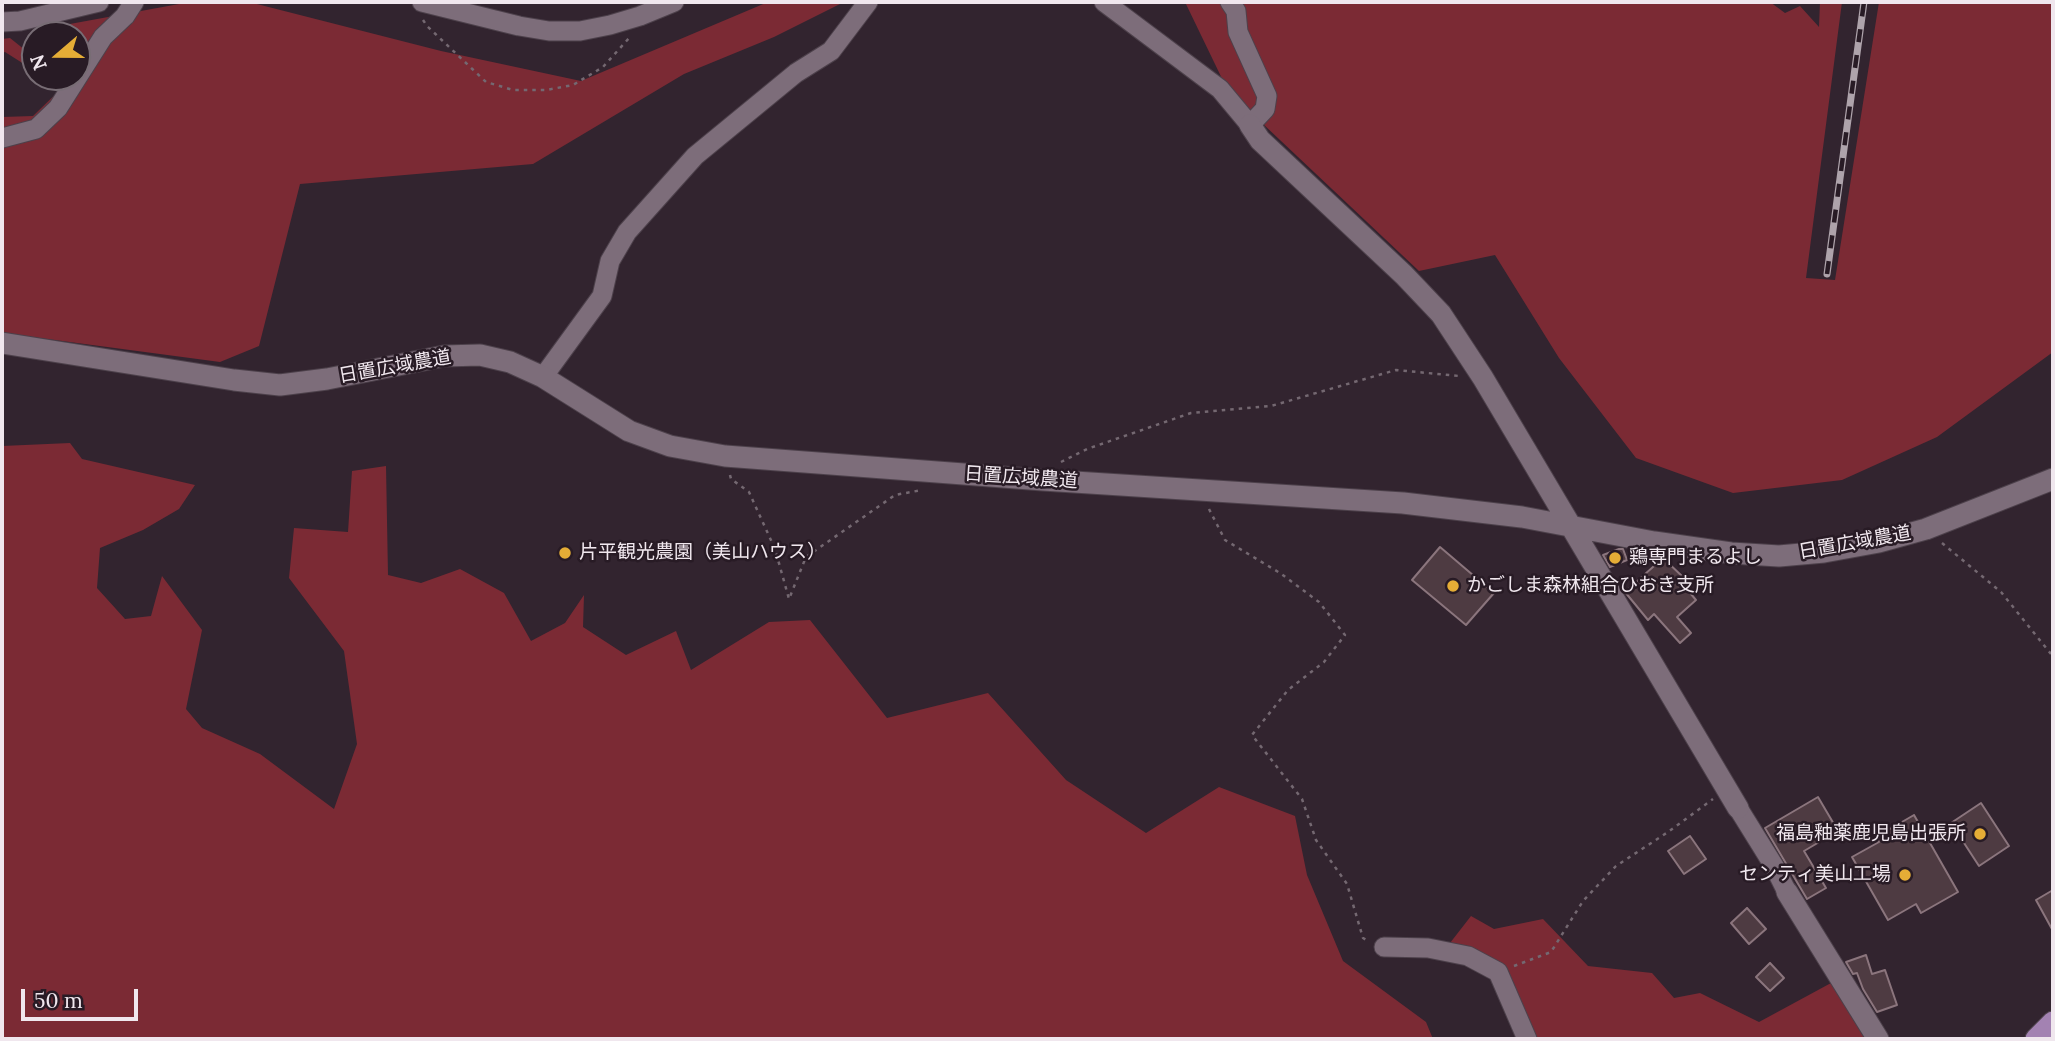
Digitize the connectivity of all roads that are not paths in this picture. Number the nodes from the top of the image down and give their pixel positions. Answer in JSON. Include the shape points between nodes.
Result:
{"nodes":[{"id":1,"x":99,"y":2,"type":"edge"},
{"id":2,"x":134,"y":2,"type":"edge"},
{"id":3,"x":674,"y":2,"type":"edge"},
{"id":4,"x":868,"y":2,"type":"edge"},
{"id":5,"x":1104,"y":2,"type":"edge"},
{"id":6,"x":1230,"y":2,"type":"edge"},
{"id":7,"x":421,"y":8,"type":"edge"},
{"id":8,"x":2,"y":22,"type":"edge"},
{"id":9,"x":1250,"y":125,"type":"junction"},
{"id":10,"x":2,"y":138,"type":"edge"},
{"id":11,"x":2,"y":343,"type":"edge"},
{"id":12,"x":543,"y":377,"type":"junction"},
{"id":13,"x":2053,"y":480,"type":"edge"},
{"id":14,"x":1572,"y":526,"type":"junction"},
{"id":15,"x":1738,"y":808,"type":"joint"},
{"id":16,"x":1787,"y":892,"type":"joint"},
{"id":17,"x":1384,"y":947,"type":"road end"},
{"id":18,"x":2053,"y":1022,"type":"edge"},
{"id":19,"x":1527,"y":1039,"type":"edge"},
{"id":20,"x":1878,"y":1039,"type":"edge"},
{"id":21,"x":2036,"y":1039,"type":"edge"}],
"edges":[{"from":1,"to":8,"type":"street"},
{"from":2,"to":10,"type":"street","via":[[103,37],[58,108],[36,129]]},
{"from":3,"to":7,"type":"street","via":[[580,31],[549,31]]},
{"from":4,"to":12,"type":"street","via":[[831,51],[796,73],[695,156],[627,232],[610,261],[602,296]]},
{"from":5,"to":9,"type":"street","via":[[1220,89]]},
{"from":6,"to":9,"type":"street","via":[[1237,11],[1238,32],[1267,96],[1265,108]]},
{"from":9,"to":14,"type":"street","via":[[1260,140],[1441,314]]},
{"from":11,"to":12,"type":"street","name":"日置広域農道","via":[[281,384],[444,356],[480,355]]},
{"from":12,"to":14,"type":"street","name":"日置広域農道","via":[[629,431],[670,446],[725,456],[1403,503]]},
{"from":13,"to":14,"type":"street","name":"日置広域農道","via":[[1926,529],[1824,552],[1779,556],[1731,553]]},
{"from":14,"to":15,"type":"street"},
{"from":15,"to":16,"type":"street"},
{"from":16,"to":20,"type":"street"},
{"from":17,"to":19,"type":"street","via":[[1428,948],[1468,956],[1498,972]]},
{"from":18,"to":21,"type":"main road"}]}
